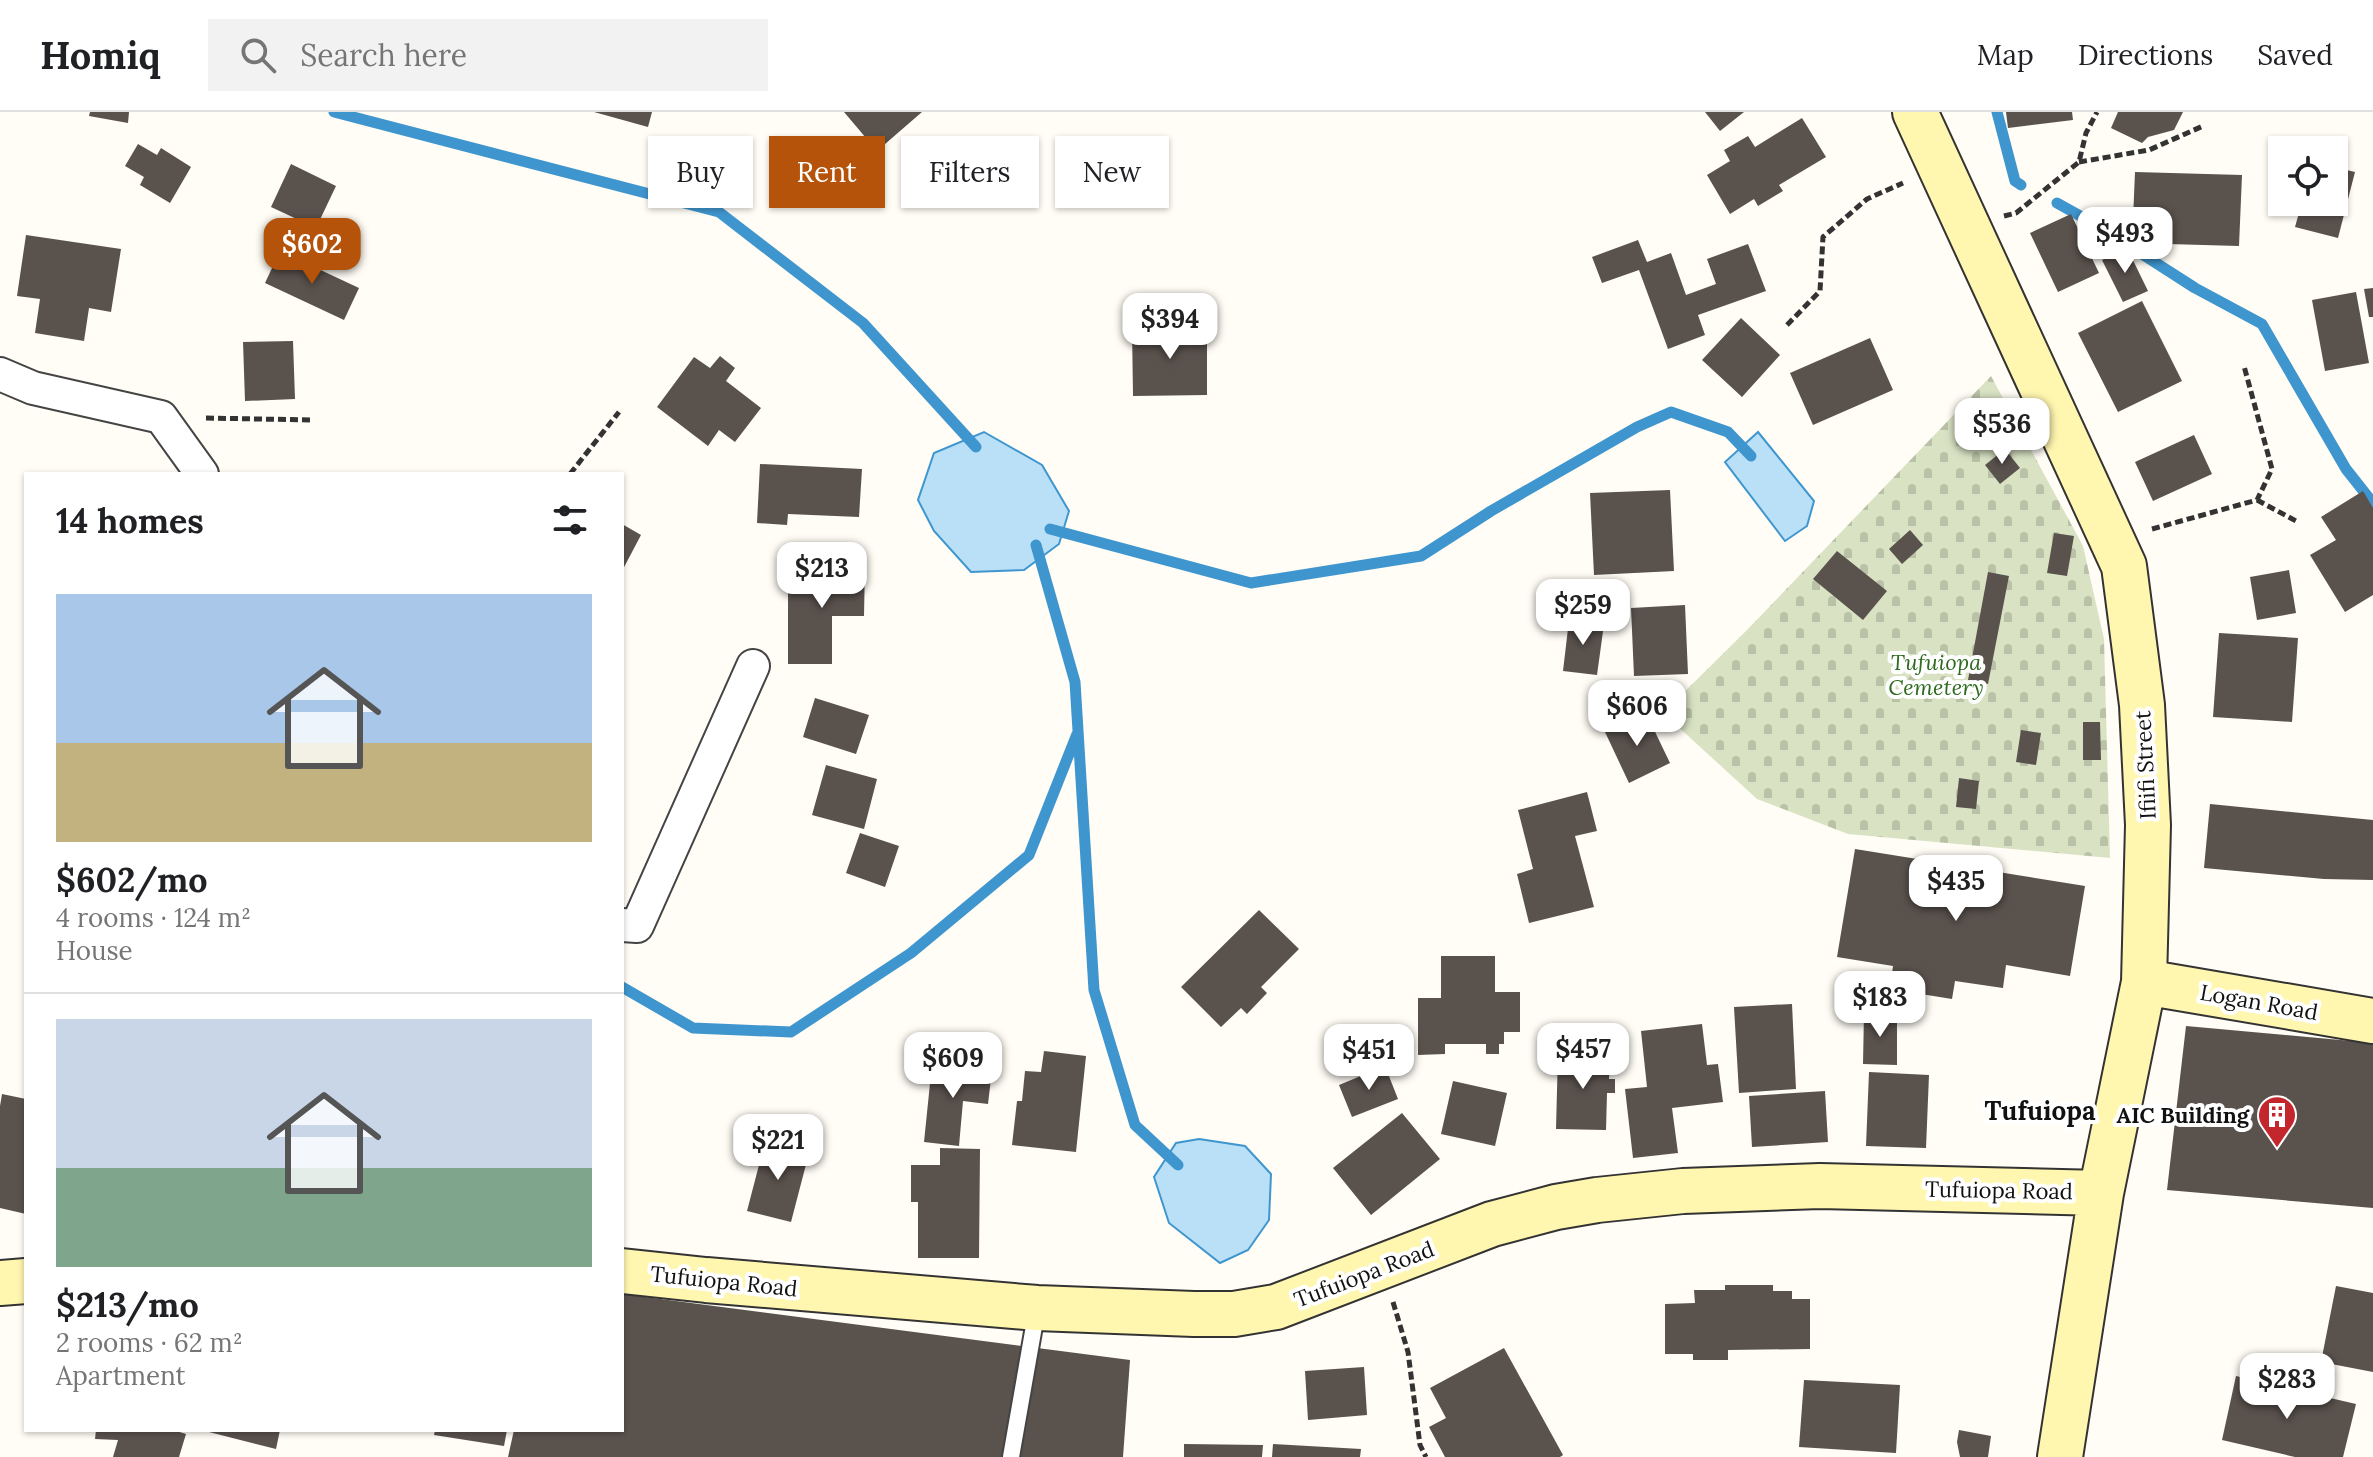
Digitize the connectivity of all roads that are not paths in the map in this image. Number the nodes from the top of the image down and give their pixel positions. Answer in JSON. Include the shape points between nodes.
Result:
{"nodes":[{"id":1,"x":1915,"y":112,"type":"edge"},
{"id":2,"x":0,"y":374,"type":"edge"},
{"id":3,"x":201,"y":472,"type":"edge"},
{"id":4,"x":753,"y":666,"type":"dead end"},
{"id":5,"x":624,"y":925,"type":"edge"},
{"id":6,"x":2144,"y":982,"type":"junction"},
{"id":7,"x":2373,"y":1021,"type":"edge"},
{"id":8,"x":2101,"y":1193,"type":"junction"},
{"id":9,"x":624,"y":1271,"type":"edge"},
{"id":10,"x":24,"y":1281,"type":"edge"},
{"id":11,"x":0,"y":1283,"type":"edge"},
{"id":12,"x":1037,"y":1308,"type":"junction"},
{"id":13,"x":1011,"y":1457,"type":"edge"},
{"id":14,"x":2060,"y":1457,"type":"edge"}],
"edges":[{"from":1,"to":6,"type":"main road","name":"Ifiifi Street","via":[[2124,566],[2142,705],[2148,825]]},
{"from":2,"to":3,"type":"street","via":[[33,388],[161,417]]},
{"from":4,"to":5,"type":"street","via":[[637,926]]},
{"from":6,"to":7,"type":"main road","name":"Logan Road"},
{"from":6,"to":8,"type":"main road","name":"Ifiifi Street"},
{"from":8,"to":12,"type":"main road","name":"Tufuiopa Road","via":[[1820,1186],[1637,1195],[1492,1224],[1276,1307],[1234,1314]]},
{"from":8,"to":14,"type":"main road","name":"Ifiifi Street"},
{"from":9,"to":12,"type":"main road","name":"Tufuiopa Road"},
{"from":10,"to":11,"type":"main road"},
{"from":12,"to":13,"type":"lane"}]}
